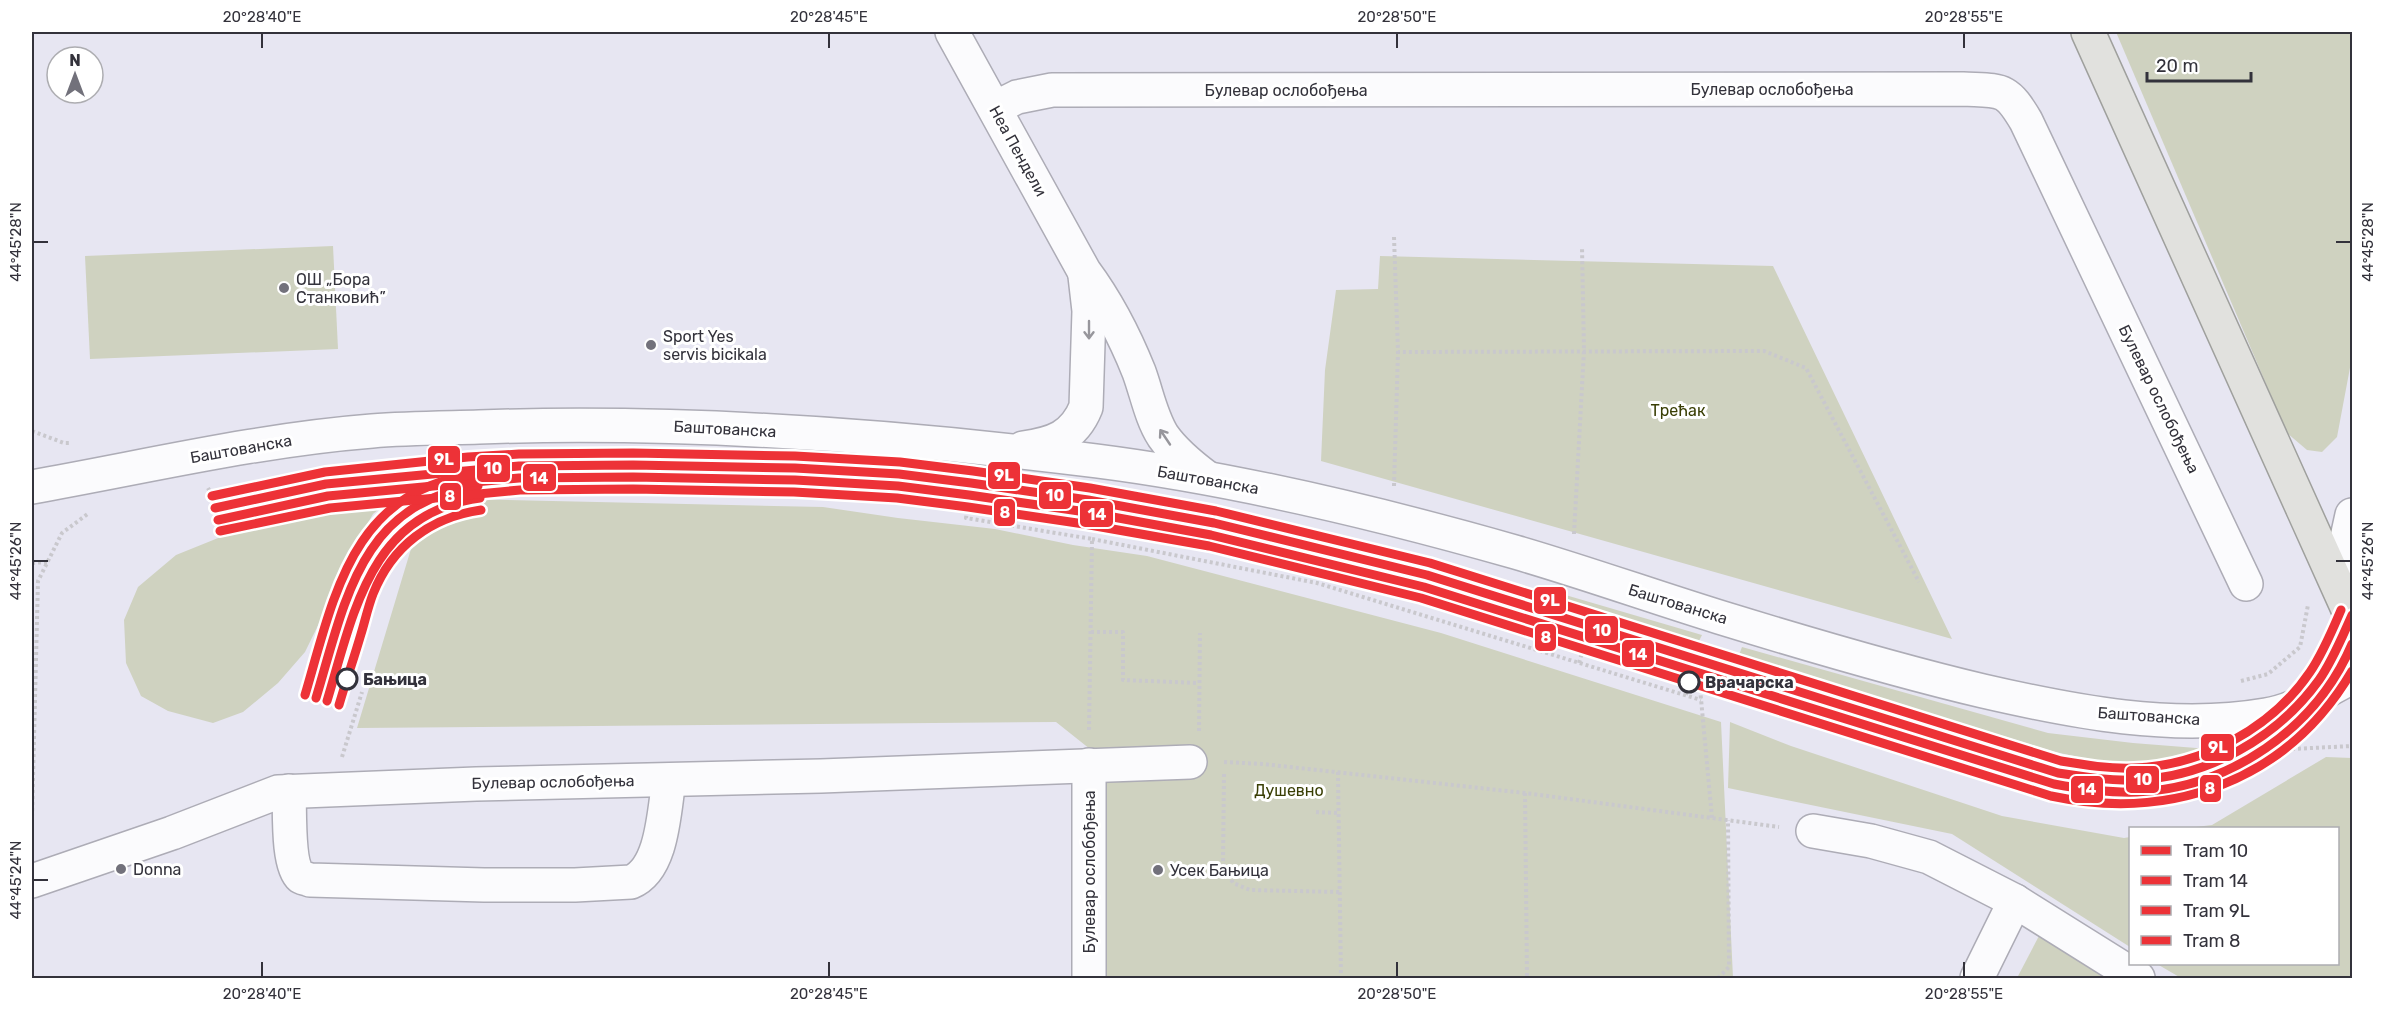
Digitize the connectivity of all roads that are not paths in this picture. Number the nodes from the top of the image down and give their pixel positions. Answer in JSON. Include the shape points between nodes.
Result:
{"nodes":[{"id":1,"x":952,"y":32,"type":"edge"},
{"id":2,"x":2088,"y":32,"type":"edge"},
{"id":3,"x":995,"y":108,"type":"junction"},
{"id":4,"x":1084,"y":272,"type":"junction"},
{"id":5,"x":1006,"y":450,"type":"junction"},
{"id":6,"x":1206,"y":477,"type":"junction"},
{"id":7,"x":32,"y":487,"type":"edge"},
{"id":8,"x":2352,"y":515,"type":"edge"},
{"id":9,"x":2246,"y":584,"type":"dead end"},
{"id":10,"x":2337,"y":584,"type":"junction"},
{"id":11,"x":2352,"y":618,"type":"edge"},
{"id":12,"x":2352,"y":676,"type":"edge"},
{"id":13,"x":1194,"y":762,"type":"road end"},
{"id":14,"x":1089,"y":765,"type":"junction"},
{"id":15,"x":669,"y":780,"type":"junction"},
{"id":16,"x":289,"y":791,"type":"junction"},
{"id":17,"x":1813,"y":831,"type":"road end"},
{"id":18,"x":32,"y":880,"type":"edge"},
{"id":19,"x":2015,"y":901,"type":"junction"},
{"id":20,"x":1089,"y":978,"type":"edge"},
{"id":21,"x":1977,"y":978,"type":"edge"},
{"id":22,"x":2138,"y":978,"type":"edge"}],
"edges":[{"from":1,"to":3,"type":"street","name":"Неа Пендели"},
{"from":2,"to":10,"type":"main road"},
{"from":3,"to":4,"type":"street","name":"Неа Пендели"},
{"from":3,"to":9,"type":"street","name":"Булевар ослобођења","via":[[1017,97],[1052,90],[1964,89],[2004,93],[2014,100],[2026,121]]},
{"from":4,"to":5,"type":"street","name":"Неа Пендели","one_way":true,"via":[[1089,352],[1086,407],[1081,419],[1074,429],[1048,444]]},
{"from":6,"to":4,"type":"street","name":"Неа Пендели","one_way":true,"via":[[1185,462],[1159,429],[1127,344]]},
{"from":5,"to":6,"type":"street","name":"Баштованска"},
{"from":5,"to":7,"type":"street","name":"Баштованска","via":[[872,437],[679,426],[376,430],[256,445]]},
{"from":6,"to":12,"type":"street","name":"Баштованска","via":[[1516,552],[1884,666],[2032,702],[2151,719],[2211,721],[2268,715],[2292,708]]},
{"from":8,"to":10,"type":"street"},
{"from":10,"to":11,"type":"main road"},
{"from":13,"to":14,"type":"street","name":"Булевар ослобођења"},
{"from":14,"to":15,"type":"street","name":"Булевар ослобођења"},
{"from":14,"to":20,"type":"street","name":"Булевар ослобођења"},
{"from":15,"to":16,"type":"street","name":"Булевар ослобођења"},
{"from":15,"to":16,"type":"street","via":[[663,820],[649,868],[630,882],[575,885],[323,881],[302,877],[295,867],[291,844]]},
{"from":16,"to":18,"type":"street","name":"Булевар ослобођења"},
{"from":17,"to":19,"type":"street","via":[[1929,857]]},
{"from":19,"to":21,"type":"street"},
{"from":19,"to":22,"type":"street"}]}
